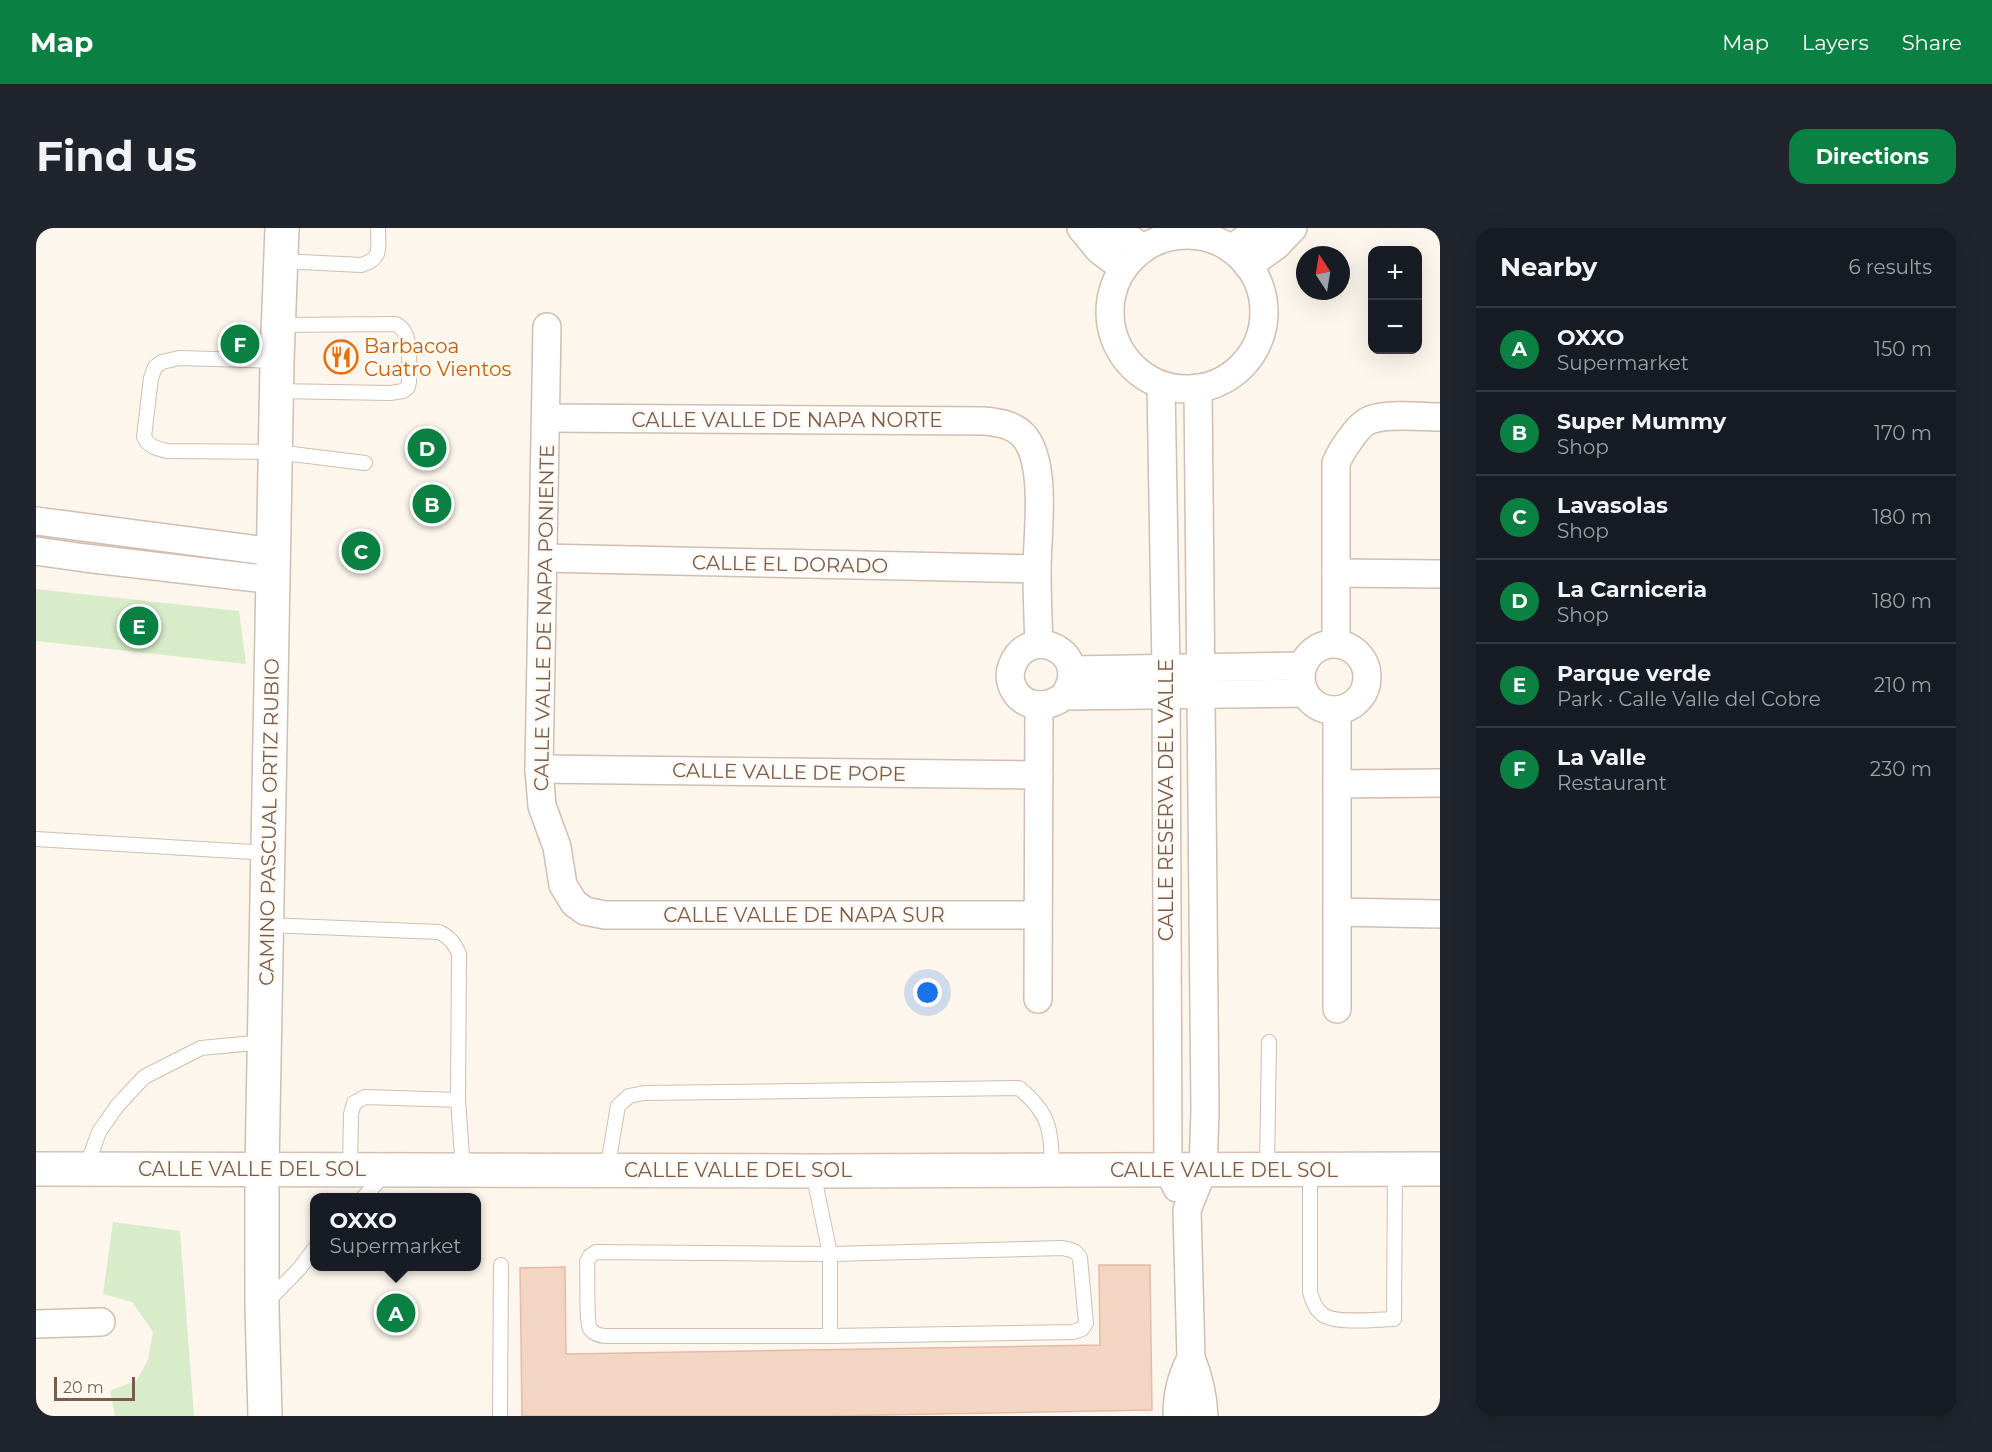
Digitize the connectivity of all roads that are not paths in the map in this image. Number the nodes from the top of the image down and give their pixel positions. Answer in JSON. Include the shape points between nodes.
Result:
{"nodes":[{"id":1,"x":282,"y":228,"type":"edge"},
{"id":2,"x":378,"y":228,"type":"edge"},
{"id":3,"x":1081,"y":228,"type":"edge"},
{"id":4,"x":1113,"y":228,"type":"edge"},
{"id":5,"x":1261,"y":228,"type":"edge"},
{"id":6,"x":1293,"y":228,"type":"edge"},
{"id":7,"x":1144,"y":248,"type":"junction"},
{"id":8,"x":1240,"y":257,"type":"junction"},
{"id":9,"x":281,"y":261,"type":"junction"},
{"id":10,"x":1123,"y":268,"type":"junction"},
{"id":11,"x":279,"y":325,"type":"junction"},
{"id":12,"x":547,"y":327,"type":"dead end"},
{"id":13,"x":277,"y":376,"type":"junction"},
{"id":14,"x":1161,"y":386,"type":"junction"},
{"id":15,"x":1198,"y":388,"type":"junction"},
{"id":16,"x":1440,"y":417,"type":"edge"},
{"id":17,"x":546,"y":418,"type":"junction"},
{"id":18,"x":276,"y":452,"type":"junction"},
{"id":19,"x":365,"y":464,"type":"dead end"},
{"id":20,"x":36,"y":521,"type":"edge"},
{"id":21,"x":87,"y":527,"type":"junction"},
{"id":22,"x":160,"y":537,"type":"junction"},
{"id":23,"x":36,"y":550,"type":"edge"},
{"id":24,"x":85,"y":558,"type":"junction"},
{"id":25,"x":543,"y":558,"type":"junction"},
{"id":26,"x":159,"y":566,"type":"junction"},
{"id":27,"x":273,"y":566,"type":"junction"},
{"id":28,"x":1037,"y":569,"type":"junction"},
{"id":29,"x":1336,"y":573,"type":"junction"},
{"id":30,"x":1440,"y":574,"type":"edge"},
{"id":31,"x":1039,"y":644,"type":"junction"},
{"id":32,"x":1336,"y":644,"type":"junction"},
{"id":33,"x":1303,"y":666,"type":"junction"},
{"id":34,"x":1166,"y":668,"type":"junction"},
{"id":35,"x":1201,"y":668,"type":"junction"},
{"id":36,"x":1072,"y":670,"type":"junction"},
{"id":37,"x":1305,"y":693,"type":"junction"},
{"id":38,"x":1200,"y":694,"type":"junction"},
{"id":39,"x":1165,"y":695,"type":"junction"},
{"id":40,"x":1064,"y":696,"type":"junction"},
{"id":41,"x":1039,"y":705,"type":"junction"},
{"id":42,"x":1336,"y":710,"type":"junction"},
{"id":43,"x":539,"y":769,"type":"junction"},
{"id":44,"x":1039,"y":775,"type":"junction"},
{"id":45,"x":1440,"y":783,"type":"edge"},
{"id":46,"x":1336,"y":784,"type":"junction"},
{"id":47,"x":36,"y":839,"type":"edge"},
{"id":48,"x":268,"y":853,"type":"junction"},
{"id":49,"x":574,"y":903,"type":"joint"},
{"id":50,"x":1337,"y":912,"type":"junction"},
{"id":51,"x":1440,"y":914,"type":"edge"},
{"id":52,"x":1038,"y":915,"type":"junction"},
{"id":53,"x":267,"y":925,"type":"junction"},
{"id":54,"x":1038,"y":999,"type":"dead end"},
{"id":55,"x":1337,"y":1009,"type":"dead end"},
{"id":56,"x":265,"y":1042,"type":"junction"},
{"id":57,"x":1269,"y":1042,"type":"dead end"},
{"id":58,"x":458,"y":1100,"type":"junction"},
{"id":59,"x":86,"y":1168,"type":"junction"},
{"id":60,"x":36,"y":1169,"type":"edge"},
{"id":61,"x":262,"y":1169,"type":"junction"},
{"id":62,"x":1310,"y":1169,"type":"junction"},
{"id":63,"x":1440,"y":1169,"type":"edge"},
{"id":64,"x":463,"y":1170,"type":"junction"},
{"id":65,"x":607,"y":1170,"type":"junction"},
{"id":66,"x":1052,"y":1170,"type":"junction"},
{"id":67,"x":1168,"y":1170,"type":"junction"},
{"id":68,"x":1203,"y":1170,"type":"junction"},
{"id":69,"x":1267,"y":1170,"type":"junction"},
{"id":70,"x":1395,"y":1170,"type":"junction"},
{"id":71,"x":813,"y":1171,"type":"junction"},
{"id":72,"x":356,"y":1183,"type":"edge"},
{"id":73,"x":1187,"y":1210,"type":"junction"},
{"id":74,"x":830,"y":1254,"type":"junction"},
{"id":75,"x":310,"y":1255,"type":"edge"},
{"id":76,"x":501,"y":1265,"type":"dead end"},
{"id":77,"x":261,"y":1308,"type":"junction"},
{"id":78,"x":102,"y":1322,"type":"dead end"},
{"id":79,"x":36,"y":1324,"type":"edge"},
{"id":80,"x":830,"y":1336,"type":"junction"},
{"id":81,"x":1191,"y":1358,"type":"junction"},
{"id":82,"x":265,"y":1416,"type":"edge"},
{"id":83,"x":500,"y":1416,"type":"edge"},
{"id":84,"x":1177,"y":1416,"type":"edge"},
{"id":85,"x":1204,"y":1416,"type":"edge"}],
"edges":[{"from":1,"to":9,"type":"main road","name":"CAMINO PASCUAL ORTIZ RUBIO"},
{"from":2,"to":9,"type":"lane","via":[[378,253],[370,262],[361,265]]},
{"from":3,"to":10,"type":"street","via":[[1099,250]]},
{"from":4,"to":7,"type":"street"},
{"from":5,"to":8,"type":"street"},
{"from":6,"to":8,"type":"street","via":[[1277,245]]},
{"from":7,"to":8,"type":"street","via":[[1165,238],[1188,235],[1211,239]]},
{"from":7,"to":10,"type":"street"},
{"from":8,"to":15,"type":"street","via":[[1260,287],[1264,311],[1261,335],[1250,356],[1234,373]]},
{"from":9,"to":11,"type":"main road","name":"CAMINO PASCUAL ORTIZ RUBIO"},
{"from":10,"to":14,"type":"street","via":[[1114,286],[1110,310],[1113,335],[1124,358]]},
{"from":11,"to":13,"type":"main road","name":"CAMINO PASCUAL ORTIZ RUBIO"},
{"from":11,"to":13,"type":"lane","via":[[396,324],[407,335],[409,382],[403,391],[390,393]]},
{"from":12,"to":17,"type":"street","name":"CALLE VALLE DE NAPA PONIENTE"},
{"from":13,"to":18,"type":"main road","name":"CAMINO PASCUAL ORTIZ RUBIO"},
{"from":13,"to":18,"type":"lane","via":[[179,358],[162,362],[151,378],[144,437],[155,448],[167,451]]},
{"from":14,"to":15,"type":"street"},
{"from":14,"to":34,"type":"street","name":"CALLE RESERVA DEL VALLE"},
{"from":15,"to":35,"type":"street","name":"CALLE RESERVA DEL VALLE"},
{"from":16,"to":29,"type":"street","via":[[1379,417],[1365,422],[1340,454],[1336,463]]},
{"from":17,"to":25,"type":"street","name":"CALLE VALLE DE NAPA PONIENTE"},
{"from":17,"to":28,"type":"street","name":"CALLE VALLE DE NAPA NORTE","via":[[1007,424],[1023,435],[1034,457],[1039,485]]},
{"from":18,"to":19,"type":"lane"},
{"from":18,"to":27,"type":"main road","name":"CAMINO PASCUAL ORTIZ RUBIO"},
{"from":20,"to":21,"type":"street"},
{"from":21,"to":22,"type":"street"},
{"from":21,"to":24,"type":"street"},
{"from":22,"to":26,"type":"street"},
{"from":22,"to":27,"type":"street"},
{"from":23,"to":24,"type":"street"},
{"from":24,"to":26,"type":"street"},
{"from":25,"to":28,"type":"street","name":"CALLE EL DORADO"},
{"from":25,"to":43,"type":"street","name":"CALLE VALLE DE NAPA PONIENTE"},
{"from":26,"to":27,"type":"street"},
{"from":27,"to":48,"type":"main road","name":"CAMINO PASCUAL ORTIZ RUBIO"},
{"from":28,"to":31,"type":"street"},
{"from":29,"to":30,"type":"street"},
{"from":29,"to":32,"type":"street"},
{"from":31,"to":36,"type":"street","via":[[1064,654]]},
{"from":31,"to":41,"type":"street","via":[[1020,652],[1011,670],[1014,690],[1020,698]]},
{"from":32,"to":33,"type":"street","via":[[1314,650]]},
{"from":32,"to":42,"type":"street","via":[[1356,652],[1367,671],[1367,682],[1356,702]]},
{"from":33,"to":35,"type":"street"},
{"from":33,"to":37,"type":"street","via":[[1301,681]]},
{"from":34,"to":35,"type":"street"},
{"from":34,"to":36,"type":"street"},
{"from":34,"to":39,"type":"street","name":"CALLE RESERVA DEL VALLE"},
{"from":35,"to":38,"type":"street","name":"CALLE RESERVA DEL VALLE"},
{"from":36,"to":40,"type":"street"},
{"from":37,"to":38,"type":"street"},
{"from":37,"to":42,"type":"street","via":[[1316,705]]},
{"from":38,"to":39,"type":"street"},
{"from":38,"to":68,"type":"street","name":"CALLE RESERVA DEL VALLE"},
{"from":39,"to":40,"type":"street"},
{"from":39,"to":67,"type":"street","name":"CALLE RESERVA DEL VALLE"},
{"from":40,"to":41,"type":"street","via":[[1057,702]]},
{"from":41,"to":44,"type":"street"},
{"from":42,"to":46,"type":"street"},
{"from":43,"to":44,"type":"street","name":"CALLE VALLE DE POPE"},
{"from":43,"to":49,"type":"street","name":"CALLE VALLE DE NAPA PONIENTE","via":[[542,806],[557,847],[563,885]]},
{"from":44,"to":52,"type":"street"},
{"from":45,"to":46,"type":"street"},
{"from":46,"to":50,"type":"street"},
{"from":47,"to":48,"type":"lane"},
{"from":48,"to":53,"type":"main road","name":"CAMINO PASCUAL ORTIZ RUBIO"},
{"from":49,"to":52,"type":"street","name":"CALLE VALLE DE NAPA SUR","via":[[585,911],[605,915]]},
{"from":50,"to":51,"type":"street"},
{"from":50,"to":55,"type":"street"},
{"from":52,"to":54,"type":"street"},
{"from":53,"to":56,"type":"main road","name":"CAMINO PASCUAL ORTIZ RUBIO"},
{"from":53,"to":58,"type":"lane","via":[[439,932],[449,936],[459,954]]},
{"from":56,"to":59,"type":"lane","via":[[201,1048],[144,1077],[99,1132]]},
{"from":56,"to":61,"type":"main road","name":"CAMINO PASCUAL ORTIZ RUBIO"},
{"from":57,"to":69,"type":"lane"},
{"from":58,"to":64,"type":"lane"},
{"from":58,"to":72,"type":"lane","via":[[365,1097],[354,1103],[351,1114]]},
{"from":59,"to":60,"type":"main road","name":"CALLE VALLE DEL SOL"},
{"from":59,"to":61,"type":"main road","name":"CALLE VALLE DEL SOL"},
{"from":61,"to":72,"type":"main road","name":"CALLE VALLE DEL SOL"},
{"from":61,"to":77,"type":"main road","name":"CAMINO PASCUAL ORTIZ RUBIO"},
{"from":62,"to":69,"type":"main road","name":"CALLE VALLE DEL SOL"},
{"from":62,"to":70,"type":"main road","name":"CALLE VALLE DEL SOL"},
{"from":62,"to":70,"type":"lane","via":[[1310,1292],[1315,1308],[1326,1317],[1341,1319],[1394,1319]]},
{"from":63,"to":70,"type":"main road","name":"CALLE VALLE DEL SOL"},
{"from":64,"to":65,"type":"main road","name":"CALLE VALLE DEL SOL"},
{"from":64,"to":72,"type":"main road","name":"CALLE VALLE DEL SOL","via":[[389,1169]]},
{"from":65,"to":66,"type":"lane","via":[[618,1106],[629,1096],[1019,1088],[1035,1102],[1050,1132]]},
{"from":65,"to":71,"type":"main road","name":"CALLE VALLE DEL SOL"},
{"from":66,"to":67,"type":"main road","name":"CALLE VALLE DEL SOL"},
{"from":66,"to":71,"type":"main road","name":"CALLE VALLE DEL SOL"},
{"from":67,"to":68,"type":"main road","name":"CALLE VALLE DEL SOL"},
{"from":67,"to":73,"type":"street","name":"CALLE RESERVA DEL VALLE"},
{"from":68,"to":69,"type":"main road","name":"CALLE VALLE DEL SOL"},
{"from":68,"to":73,"type":"street","name":"CALLE RESERVA DEL VALLE"},
{"from":71,"to":74,"type":"lane"},
{"from":73,"to":81,"type":"street","name":"CALLE RESERVA DEL VALLE"},
{"from":74,"to":80,"type":"lane"},
{"from":74,"to":80,"type":"lane","via":[[608,1251],[596,1252],[587,1262],[588,1323],[600,1336]]},
{"from":74,"to":80,"type":"lane","via":[[1072,1250],[1080,1258],[1086,1323],[1072,1332]]},
{"from":75,"to":77,"type":"lane"},
{"from":76,"to":83,"type":"lane"},
{"from":77,"to":82,"type":"main road","name":"CAMINO PASCUAL ORTIZ RUBIO"},
{"from":78,"to":79,"type":"street"},
{"from":81,"to":84,"type":"street","name":"CALLE RESERVA DEL VALLE","via":[[1177,1394]]},
{"from":81,"to":85,"type":"street","name":"CALLE RESERVA DEL VALLE","via":[[1201,1385]]}]}
